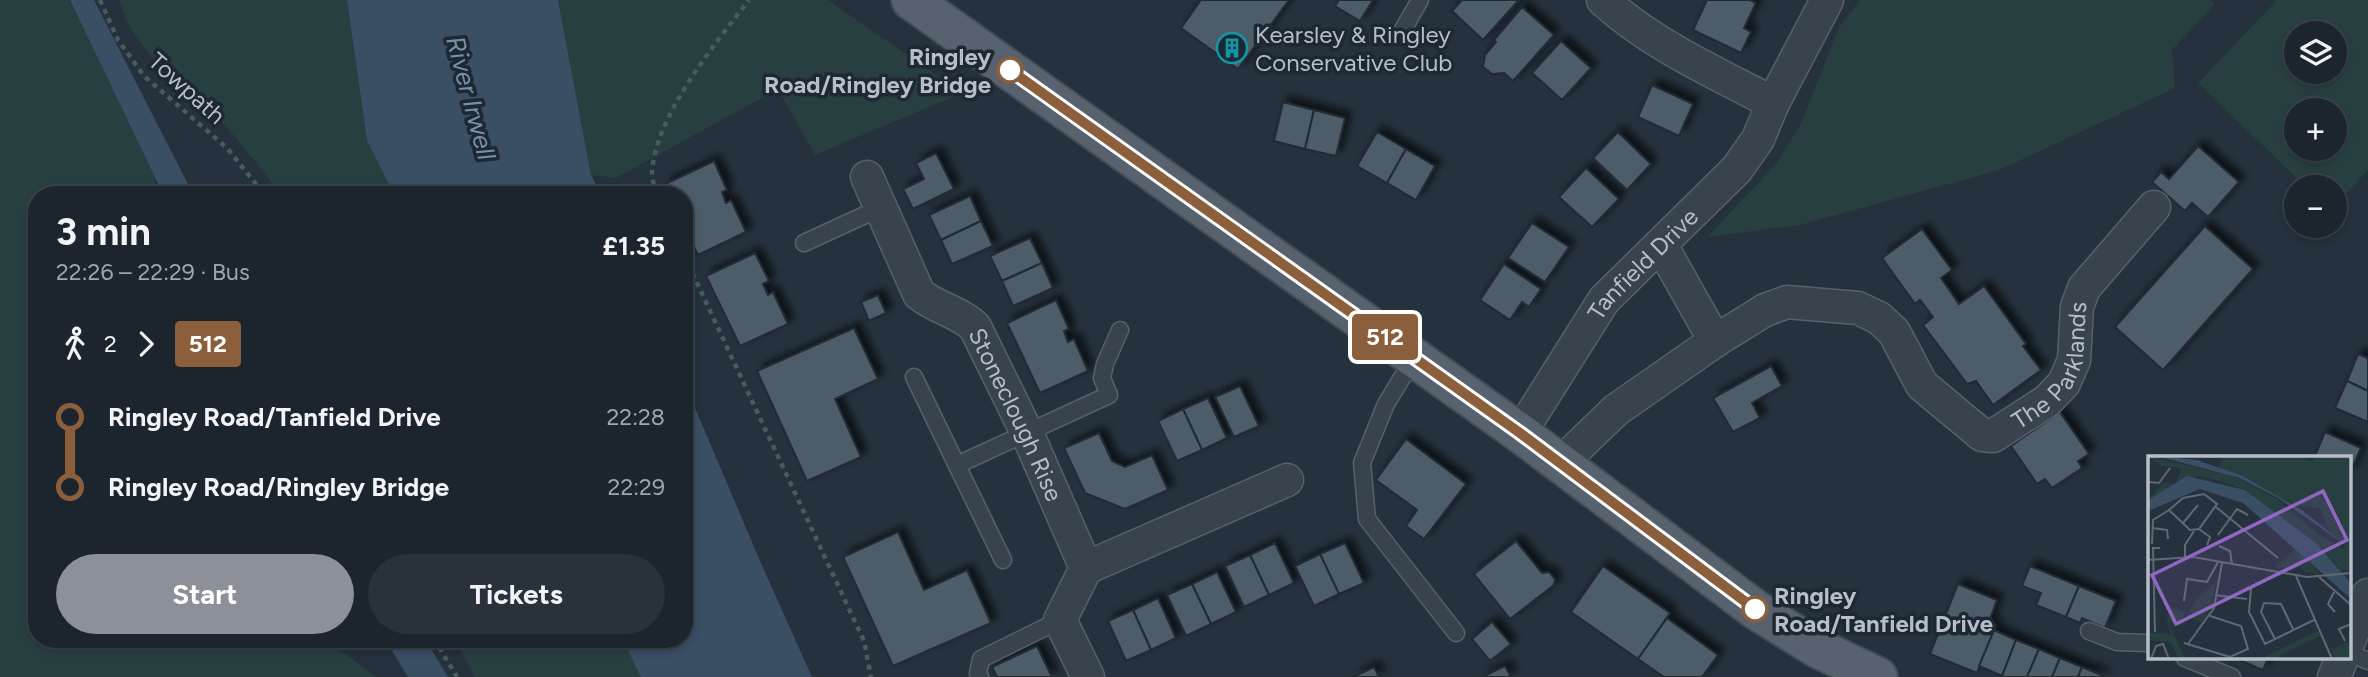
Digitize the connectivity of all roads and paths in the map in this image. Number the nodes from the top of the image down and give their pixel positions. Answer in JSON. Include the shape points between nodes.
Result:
{"nodes":[{"id":1,"x":100,"y":0,"type":"edge"},
{"id":2,"x":749,"y":0,"type":"edge"},
{"id":3,"x":911,"y":0,"type":"edge"},
{"id":4,"x":1420,"y":0,"type":"edge"},
{"id":5,"x":1603,"y":0,"type":"edge"},
{"id":6,"x":1827,"y":0,"type":"edge"},
{"id":7,"x":1401,"y":33,"type":"dead end"},
{"id":8,"x":1773,"y":103,"type":"junction"},
{"id":9,"x":867,"y":177,"type":"dead end"},
{"id":10,"x":258,"y":186,"type":"edge"},
{"id":11,"x":655,"y":186,"type":"edge"},
{"id":12,"x":2154,"y":207,"type":"dead end"},
{"id":13,"x":880,"y":208,"type":"junction"},
{"id":14,"x":804,"y":243,"type":"dead end"},
{"id":15,"x":1661,"y":245,"type":"junction"},
{"id":16,"x":693,"y":274,"type":"edge"},
{"id":17,"x":1120,"y":330,"type":"dead end"},
{"id":18,"x":1715,"y":341,"type":"junction"},
{"id":19,"x":1415,"y":358,"type":"junction"},
{"id":20,"x":914,"y":377,"type":"dead end"},
{"id":21,"x":1027,"y":433,"type":"junction"},
{"id":22,"x":1520,"y":433,"type":"junction"},
{"id":23,"x":1561,"y":463,"type":"junction"},
{"id":24,"x":957,"y":465,"type":"junction"},
{"id":25,"x":1286,"y":480,"type":"dead end"},
{"id":26,"x":1003,"y":560,"type":"dead end"},
{"id":27,"x":1086,"y":568,"type":"junction"},
{"id":28,"x":2368,"y":595,"type":"edge"},
{"id":29,"x":1060,"y":620,"type":"junction"},
{"id":30,"x":2089,"y":631,"type":"dead end"},
{"id":31,"x":1457,"y":633,"type":"dead end"},
{"id":32,"x":2350,"y":639,"type":"edge"},
{"id":33,"x":2148,"y":643,"type":"edge"},
{"id":34,"x":439,"y":648,"type":"edge"},
{"id":35,"x":2350,"y":653,"type":"edge"},
{"id":36,"x":2190,"y":660,"type":"edge"},
{"id":37,"x":2341,"y":660,"type":"edge"},
{"id":38,"x":2368,"y":661,"type":"edge"},
{"id":39,"x":1871,"y":675,"type":"edge"},
{"id":40,"x":457,"y":677,"type":"edge"},
{"id":41,"x":871,"y":677,"type":"edge"},
{"id":42,"x":980,"y":677,"type":"edge"},
{"id":43,"x":1088,"y":677,"type":"edge"},
{"id":44,"x":2232,"y":677,"type":"edge"},
{"id":45,"x":2334,"y":677,"type":"edge"}],
"edges":[{"from":1,"to":10,"type":"path","name":"Towpath","via":[[118,40],[144,76],[227,148]]},
{"from":2,"to":11,"type":"path","via":[[672,109],[652,174]]},
{"from":3,"to":19,"type":"main road"},
{"from":4,"to":7,"type":"lane"},
{"from":5,"to":8,"type":"street","via":[[1669,50]]},
{"from":6,"to":8,"type":"street","name":"Tanfield Drive"},
{"from":8,"to":15,"type":"street","name":"Tanfield Drive","via":[[1758,139],[1737,169]]},
{"from":9,"to":13,"type":"street","name":"Stoneclough Rise"},
{"from":12,"to":18,"type":"street","name":"The Parklands","via":[[2084,288],[2077,307],[2074,360],[2064,383],[2047,401],[1993,436],[1982,435],[1922,385],[1894,332],[1858,308],[1787,302]]},
{"from":13,"to":14,"type":"lane"},
{"from":13,"to":21,"type":"street","name":"Stoneclough Rise","via":[[919,294],[965,317],[975,327]]},
{"from":15,"to":18,"type":"street"},
{"from":15,"to":22,"type":"street","name":"Tanfield Drive","via":[[1604,300]]},
{"from":16,"to":41,"type":"path","via":[[864,641]]},
{"from":17,"to":21,"type":"lane","via":[[1102,378],[1109,395]]},
{"from":18,"to":23,"type":"street","name":"The Parklands","via":[[1616,410]]},
{"from":19,"to":22,"type":"main road"},
{"from":19,"to":31,"type":"lane","via":[[1386,404],[1362,463],[1367,519]]},
{"from":20,"to":24,"type":"lane"},
{"from":21,"to":24,"type":"lane"},
{"from":21,"to":27,"type":"street","name":"Stoneclough Rise"},
{"from":22,"to":23,"type":"main road"},
{"from":23,"to":39,"type":"main road","via":[[1756,610]]},
{"from":24,"to":26,"type":"lane"},
{"from":25,"to":27,"type":"street"},
{"from":27,"to":29,"type":"street"},
{"from":28,"to":32,"type":"street"},
{"from":29,"to":42,"type":"lane","via":[[981,659]]},
{"from":29,"to":43,"type":"street"},
{"from":30,"to":33,"type":"lane","via":[[2117,642]]},
{"from":34,"to":40,"type":"path"},
{"from":35,"to":38,"type":"lane"},
{"from":36,"to":44,"type":"lane"},
{"from":37,"to":45,"type":"street"}]}
